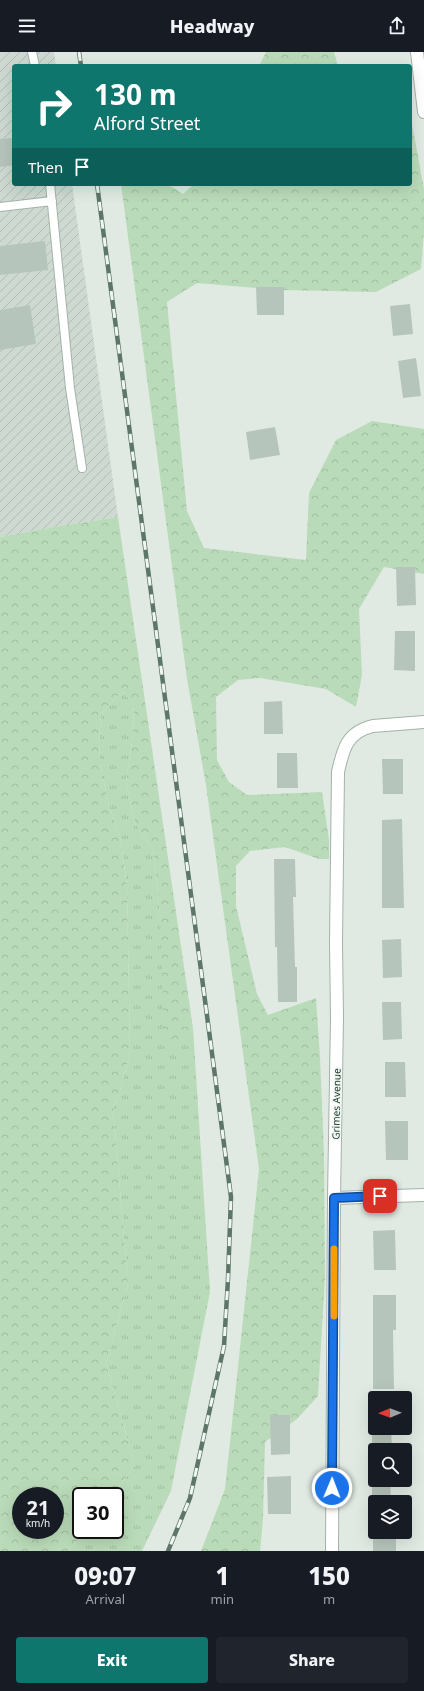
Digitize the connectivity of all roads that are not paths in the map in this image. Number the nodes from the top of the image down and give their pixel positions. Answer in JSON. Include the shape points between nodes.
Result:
{"nodes":[{"id":1,"x":32,"y":52,"type":"edge"},
{"id":2,"x":417,"y":52,"type":"edge"},
{"id":3,"x":35,"y":64,"type":"edge"},
{"id":4,"x":424,"y":112,"type":"edge"},
{"id":5,"x":50,"y":186,"type":"edge"},
{"id":6,"x":52,"y":201,"type":"junction"},
{"id":7,"x":0,"y":207,"type":"edge"},
{"id":8,"x":82,"y":468,"type":"dead end"},
{"id":9,"x":424,"y":722,"type":"edge"},
{"id":10,"x":424,"y":1196,"type":"edge"},
{"id":11,"x":334,"y":1198,"type":"junction"},
{"id":12,"x":332,"y":1551,"type":"edge"}],
"edges":[{"from":1,"to":3,"type":"lane"},
{"from":2,"to":4,"type":"street"},
{"from":5,"to":6,"type":"lane"},
{"from":6,"to":7,"type":"lane"},
{"from":6,"to":8,"type":"lane","via":[[70,388]]},
{"from":9,"to":11,"type":"street","name":"Grimes Avenue","via":[[373,726],[352,735],[342,752],[338,772]]},
{"from":10,"to":11,"type":"street"},
{"from":11,"to":12,"type":"street","name":"Grimes Avenue"}]}
